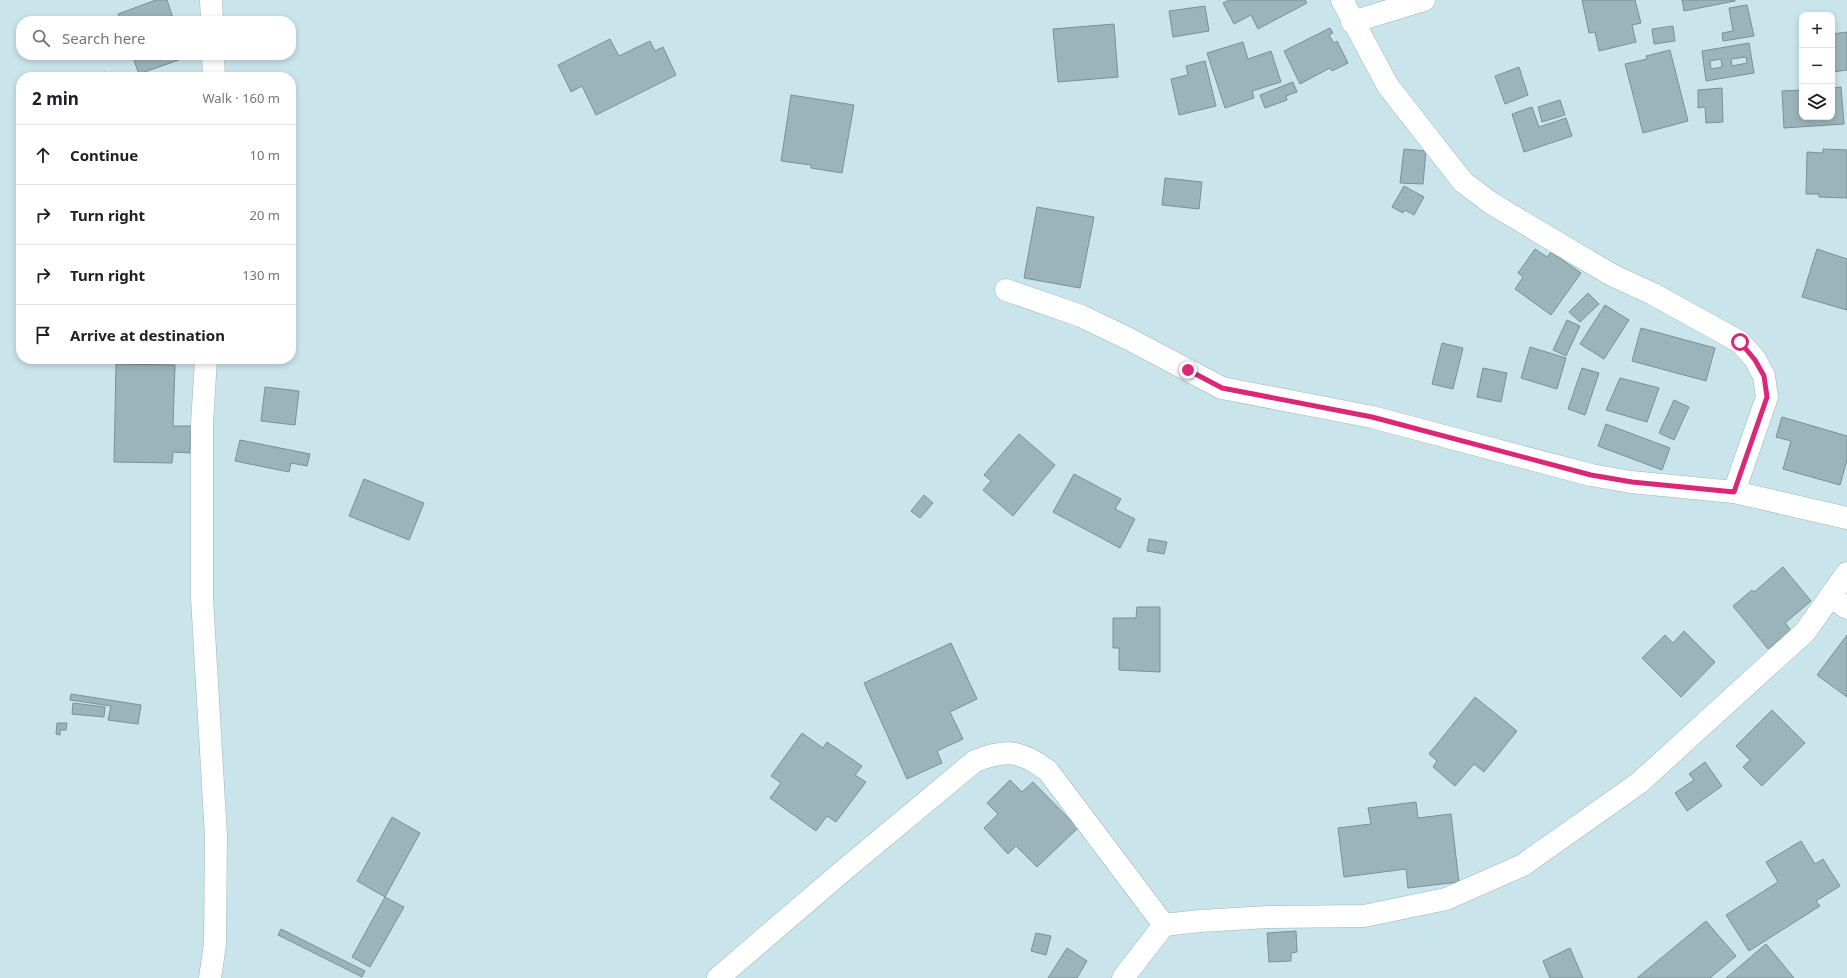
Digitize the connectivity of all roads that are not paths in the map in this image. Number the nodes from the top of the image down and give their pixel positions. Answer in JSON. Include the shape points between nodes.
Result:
{"nodes":[{"id":1,"x":211,"y":0,"type":"edge"},
{"id":2,"x":1342,"y":0,"type":"edge"},
{"id":3,"x":1424,"y":0,"type":"edge"},
{"id":4,"x":212,"y":16,"type":"edge"},
{"id":5,"x":1352,"y":22,"type":"junction"},
{"id":6,"x":213,"y":60,"type":"edge"},
{"id":7,"x":214,"y":72,"type":"edge"},
{"id":8,"x":1006,"y":290,"type":"dead end"},
{"id":9,"x":206,"y":364,"type":"edge"},
{"id":10,"x":1734,"y":492,"type":"junction"},
{"id":11,"x":1847,"y":518,"type":"edge"},
{"id":12,"x":1847,"y":573,"type":"edge"},
{"id":13,"x":1839,"y":602,"type":"edge"},
{"id":14,"x":1164,"y":925,"type":"junction"},
{"id":15,"x":210,"y":978,"type":"edge"},
{"id":16,"x":718,"y":978,"type":"edge"},
{"id":17,"x":1124,"y":978,"type":"edge"}],
"edges":[{"from":1,"to":4,"type":"street"},
{"from":2,"to":5,"type":"street"},
{"from":3,"to":5,"type":"street"},
{"from":5,"to":10,"type":"street","via":[[1388,86],[1463,182],[1491,203],[1568,250],[1740,342],[1755,360],[1764,376],[1767,397]]},
{"from":6,"to":7,"type":"street"},
{"from":8,"to":10,"type":"street","via":[[1081,316],[1222,388],[1372,417],[1591,475],[1632,482]]},
{"from":9,"to":15,"type":"street","via":[[202,424],[202,598],[216,836],[215,944]]},
{"from":10,"to":11,"type":"street"},
{"from":12,"to":13,"type":"street"},
{"from":13,"to":14,"type":"street","via":[[1639,783],[1523,865],[1446,899],[1364,916],[1268,917]]},
{"from":14,"to":16,"type":"street","via":[[1048,770],[1032,759],[1013,753],[994,754],[975,761]]},
{"from":14,"to":17,"type":"street"}]}
